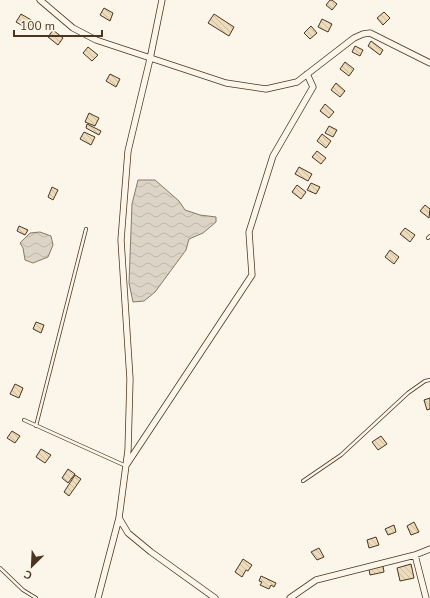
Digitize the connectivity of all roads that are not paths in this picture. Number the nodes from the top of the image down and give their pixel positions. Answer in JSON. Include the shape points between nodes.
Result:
{"nodes":[{"id":1,"x":40,"y":0,"type":"edge"},
{"id":2,"x":162,"y":0,"type":"edge"},
{"id":3,"x":150,"y":59,"type":"junction"},
{"id":4,"x":430,"y":63,"type":"edge"},
{"id":5,"x":307,"y":74,"type":"junction"},
{"id":6,"x":86,"y":229,"type":"dead end"},
{"id":7,"x":430,"y":380,"type":"edge"},
{"id":8,"x":24,"y":420,"type":"dead end"},
{"id":9,"x":36,"y":426,"type":"junction"},
{"id":10,"x":126,"y":466,"type":"junction"},
{"id":11,"x":303,"y":482,"type":"dead end"},
{"id":12,"x":119,"y":518,"type":"junction"},
{"id":13,"x":430,"y":549,"type":"edge"},
{"id":14,"x":415,"y":555,"type":"junction"},
{"id":15,"x":0,"y":568,"type":"edge"},
{"id":16,"x":36,"y":598,"type":"edge"},
{"id":17,"x":98,"y":598,"type":"edge"},
{"id":18,"x":215,"y":598,"type":"edge"},
{"id":19,"x":290,"y":598,"type":"edge"},
{"id":20,"x":426,"y":598,"type":"edge"}],
"edges":[{"from":1,"to":3,"type":"street","via":[[73,28],[96,40]]},
{"from":2,"to":3,"type":"street"},
{"from":3,"to":5,"type":"street","via":[[226,83],[266,89],[297,82]]},
{"from":3,"to":10,"type":"street","via":[[128,151],[121,240],[130,379]]},
{"from":4,"to":5,"type":"street","via":[[370,33],[354,38]]},
{"from":5,"to":10,"type":"street","via":[[313,87],[273,156],[249,232],[252,275]]},
{"from":6,"to":9,"type":"lane"},
{"from":7,"to":11,"type":"lane","via":[[408,393],[341,455]]},
{"from":8,"to":9,"type":"lane"},
{"from":9,"to":10,"type":"lane"},
{"from":10,"to":12,"type":"street"},
{"from":12,"to":17,"type":"street"},
{"from":12,"to":18,"type":"street","via":[[128,533]]},
{"from":13,"to":14,"type":"street"},
{"from":14,"to":19,"type":"street","via":[[316,580]]},
{"from":14,"to":20,"type":"street"},
{"from":15,"to":16,"type":"lane","via":[[23,590]]}]}
